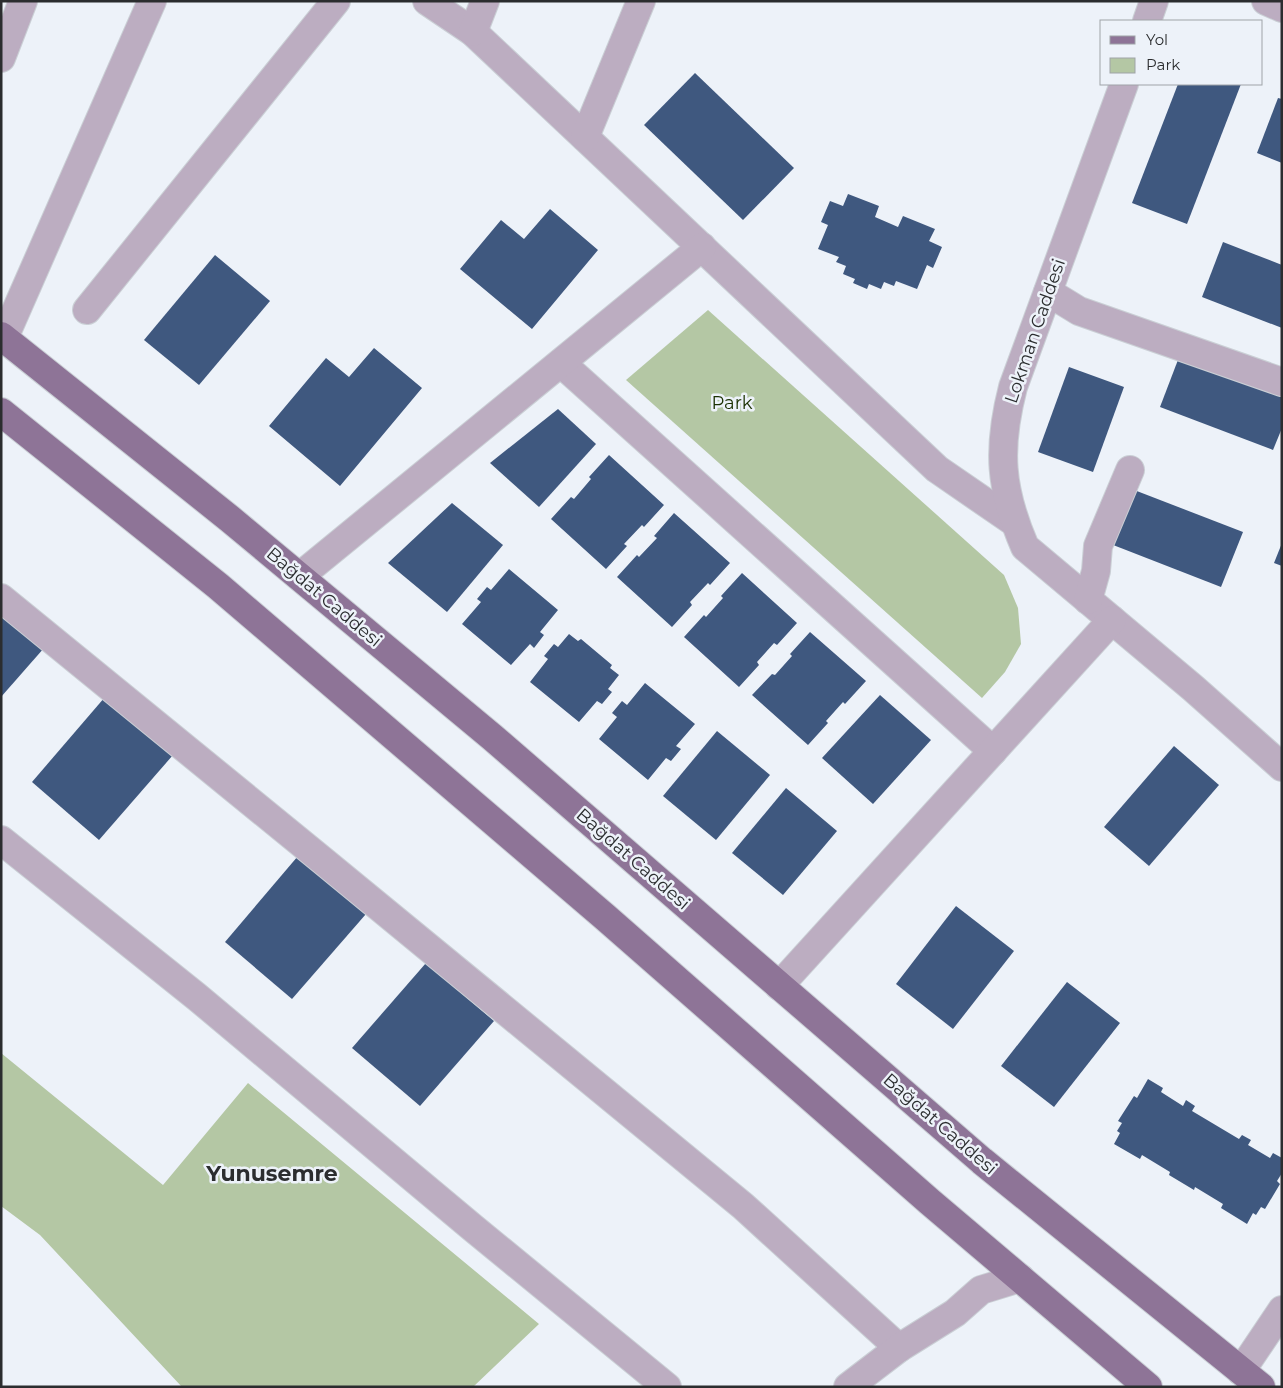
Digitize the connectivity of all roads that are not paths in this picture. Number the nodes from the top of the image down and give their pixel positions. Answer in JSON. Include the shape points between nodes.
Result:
{"nodes":[{"id":1,"x":23,"y":1,"type":"edge"},
{"id":2,"x":152,"y":1,"type":"edge"},
{"id":3,"x":336,"y":1,"type":"edge"},
{"id":4,"x":427,"y":1,"type":"edge"},
{"id":5,"x":485,"y":1,"type":"edge"},
{"id":6,"x":641,"y":1,"type":"edge"},
{"id":7,"x":1154,"y":1,"type":"edge"},
{"id":8,"x":1266,"y":1,"type":"edge"},
{"id":9,"x":1282,"y":8,"type":"edge"},
{"id":10,"x":1147,"y":20,"type":"edge"},
{"id":11,"x":472,"y":32,"type":"junction"},
{"id":12,"x":1,"y":58,"type":"edge"},
{"id":13,"x":1124,"y":85,"type":"edge"},
{"id":14,"x":585,"y":137,"type":"junction"},
{"id":15,"x":702,"y":248,"type":"junction"},
{"id":16,"x":1048,"y":292,"type":"junction"},
{"id":17,"x":87,"y":310,"type":"dead end"},
{"id":18,"x":3,"y":337,"type":"edge"},
{"id":19,"x":561,"y":363,"type":"junction"},
{"id":20,"x":1282,"y":382,"type":"edge"},
{"id":21,"x":1,"y":412,"type":"edge"},
{"id":22,"x":1130,"y":470,"type":"dead end"},
{"id":23,"x":1014,"y":522,"type":"junction"},
{"id":24,"x":300,"y":576,"type":"junction"},
{"id":25,"x":1,"y":598,"type":"edge"},
{"id":26,"x":1088,"y":600,"type":"junction"},
{"id":27,"x":1112,"y":620,"type":"junction"},
{"id":28,"x":993,"y":751,"type":"junction"},
{"id":29,"x":1282,"y":767,"type":"edge"},
{"id":30,"x":1,"y":840,"type":"edge"},
{"id":31,"x":779,"y":986,"type":"junction"},
{"id":32,"x":1020,"y":1278,"type":"junction"},
{"id":33,"x":1282,"y":1310,"type":"edge"},
{"id":34,"x":900,"y":1348,"type":"junction"},
{"id":35,"x":1251,"y":1379,"type":"edge"},
{"id":36,"x":667,"y":1387,"type":"edge"},
{"id":37,"x":848,"y":1387,"type":"edge"},
{"id":38,"x":1148,"y":1387,"type":"edge"}],
"edges":[{"from":1,"to":12,"type":"street"},
{"from":2,"to":18,"type":"street"},
{"from":3,"to":17,"type":"street"},
{"from":4,"to":11,"type":"street"},
{"from":5,"to":11,"type":"street"},
{"from":6,"to":14,"type":"street"},
{"from":7,"to":10,"type":"street"},
{"from":8,"to":9,"type":"street"},
{"from":11,"to":14,"type":"street"},
{"from":13,"to":16,"type":"street","name":"Lokman Caddesi"},
{"from":14,"to":15,"type":"street"},
{"from":15,"to":19,"type":"street"},
{"from":15,"to":23,"type":"street","via":[[937,469]]},
{"from":16,"to":20,"type":"street","via":[[1078,311]]},
{"from":16,"to":23,"type":"street","name":"Lokman Caddesi","via":[[1006,415],[1003,470]]},
{"from":18,"to":24,"type":"main road","name":"Bağdat Caddesi"},
{"from":19,"to":24,"type":"street"},
{"from":19,"to":28,"type":"street"},
{"from":21,"to":32,"type":"main road","via":[[218,586]]},
{"from":22,"to":26,"type":"street","via":[[1098,546],[1096,571]]},
{"from":23,"to":26,"type":"street","name":"Lokman Caddesi","via":[[1025,547]]},
{"from":24,"to":31,"type":"main road","name":"Bağdat Caddesi","via":[[492,737]]},
{"from":25,"to":34,"type":"street","via":[[743,1206]]},
{"from":26,"to":27,"type":"street","name":"Lokman Caddesi"},
{"from":27,"to":28,"type":"street"},
{"from":27,"to":29,"type":"street","name":"Lokman Caddesi"},
{"from":28,"to":31,"type":"street"},
{"from":30,"to":36,"type":"street","via":[[197,997]]},
{"from":31,"to":35,"type":"main road","name":"Bağdat Caddesi","via":[[982,1161]]},
{"from":32,"to":34,"type":"street","via":[[981,1290],[955,1313]]},
{"from":32,"to":38,"type":"main road"},
{"from":33,"to":35,"type":"street"},
{"from":34,"to":37,"type":"street"}]}
